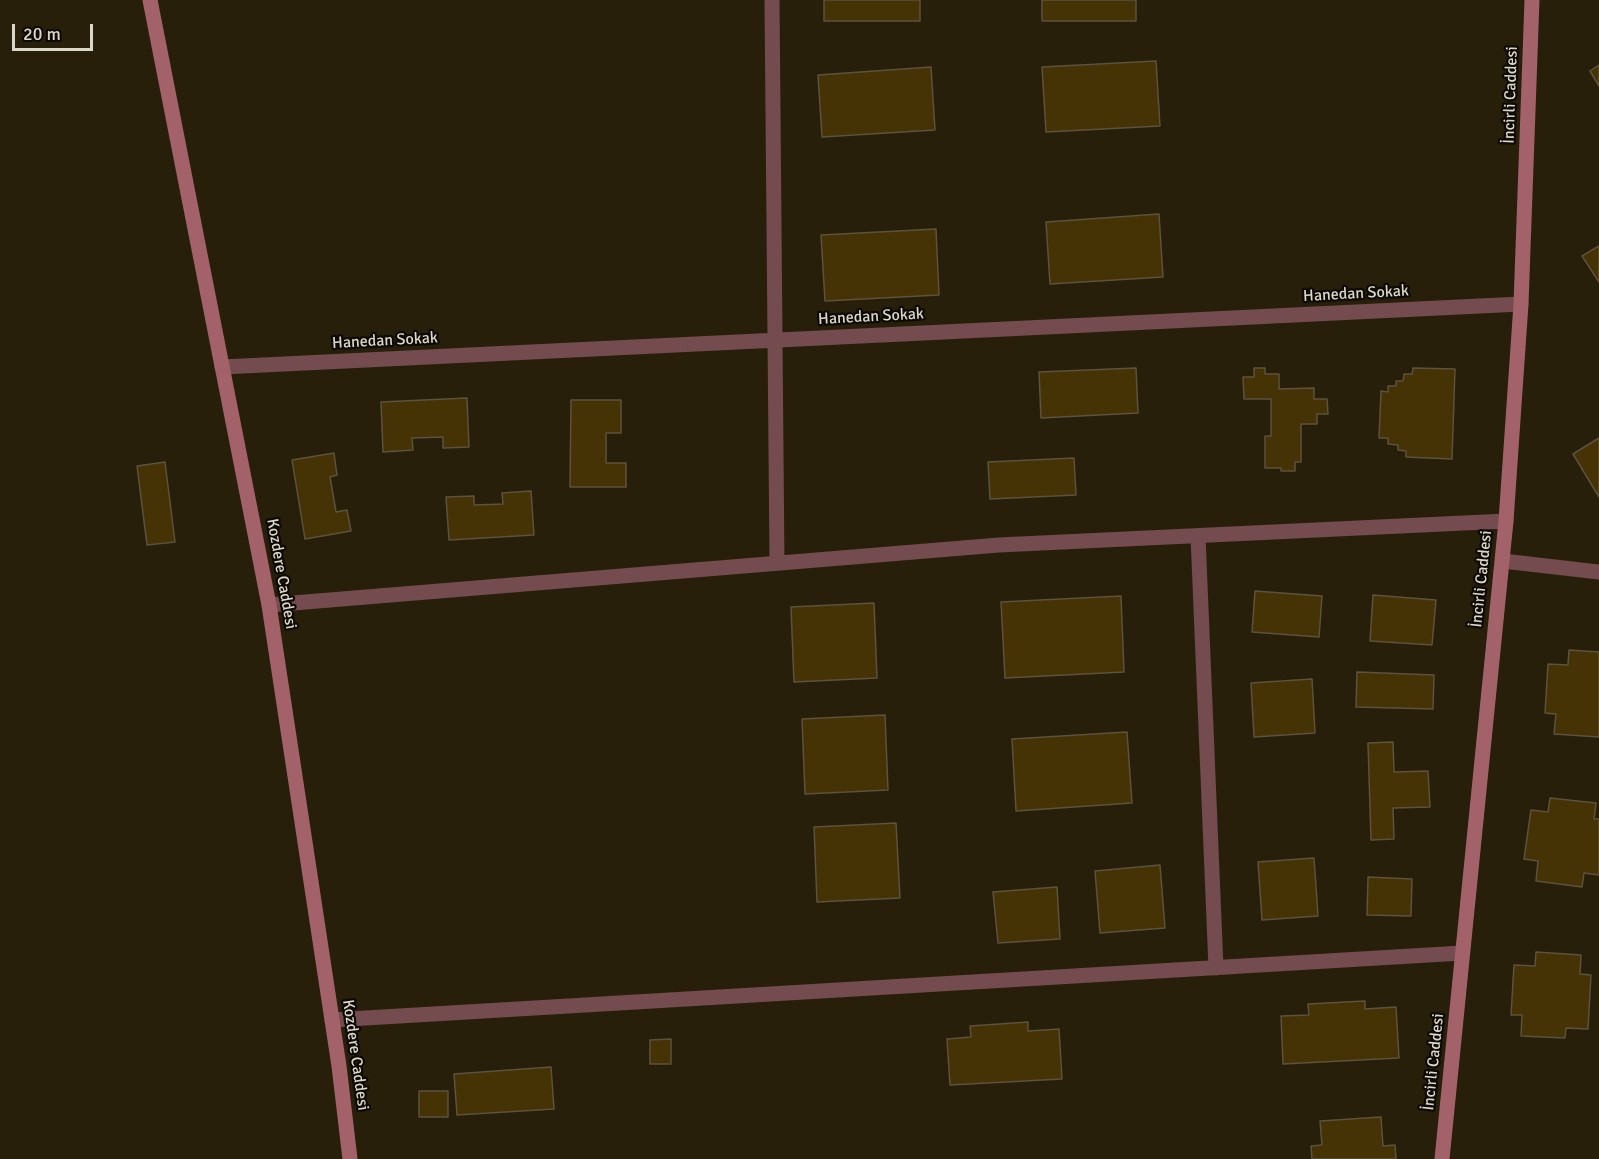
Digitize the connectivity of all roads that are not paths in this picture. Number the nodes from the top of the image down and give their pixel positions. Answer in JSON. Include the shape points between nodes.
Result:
{"nodes":[{"id":1,"x":150,"y":0,"type":"edge"},
{"id":2,"x":772,"y":0,"type":"edge"},
{"id":3,"x":1532,"y":0,"type":"edge"},
{"id":4,"x":1521,"y":304,"type":"junction"},
{"id":5,"x":775,"y":340,"type":"junction"},
{"id":6,"x":222,"y":367,"type":"junction"},
{"id":7,"x":1506,"y":521,"type":"junction"},
{"id":8,"x":1198,"y":536,"type":"junction"},
{"id":9,"x":1503,"y":561,"type":"junction"},
{"id":10,"x":777,"y":563,"type":"junction"},
{"id":11,"x":1599,"y":572,"type":"edge"},
{"id":12,"x":269,"y":605,"type":"junction"},
{"id":13,"x":1462,"y":953,"type":"junction"},
{"id":14,"x":1216,"y":968,"type":"junction"},
{"id":15,"x":332,"y":1020,"type":"junction"},
{"id":16,"x":350,"y":1159,"type":"edge"},
{"id":17,"x":1442,"y":1159,"type":"edge"}],
"edges":[{"from":1,"to":6,"type":"street","name":"Kozdere Caddesi"},
{"from":2,"to":5,"type":"street"},
{"from":3,"to":4,"type":"street","name":"İncirli Caddesi"},
{"from":4,"to":5,"type":"street","name":"Hanedan Sokak"},
{"from":4,"to":7,"type":"street","name":"İncirli Caddesi"},
{"from":5,"to":6,"type":"street","name":"Hanedan Sokak"},
{"from":5,"to":10,"type":"street"},
{"from":6,"to":12,"type":"street","name":"Kozdere Caddesi"},
{"from":7,"to":8,"type":"street"},
{"from":7,"to":9,"type":"street","name":"İncirli Caddesi"},
{"from":8,"to":10,"type":"street","via":[[999,545]]},
{"from":8,"to":14,"type":"street"},
{"from":9,"to":11,"type":"street"},
{"from":9,"to":13,"type":"street","name":"İncirli Caddesi"},
{"from":10,"to":12,"type":"street"},
{"from":12,"to":15,"type":"street","name":"Kozdere Caddesi"},
{"from":13,"to":14,"type":"street"},
{"from":13,"to":17,"type":"street","name":"İncirli Caddesi"},
{"from":14,"to":15,"type":"street"},
{"from":15,"to":16,"type":"street","name":"Kozdere Caddesi"}]}
